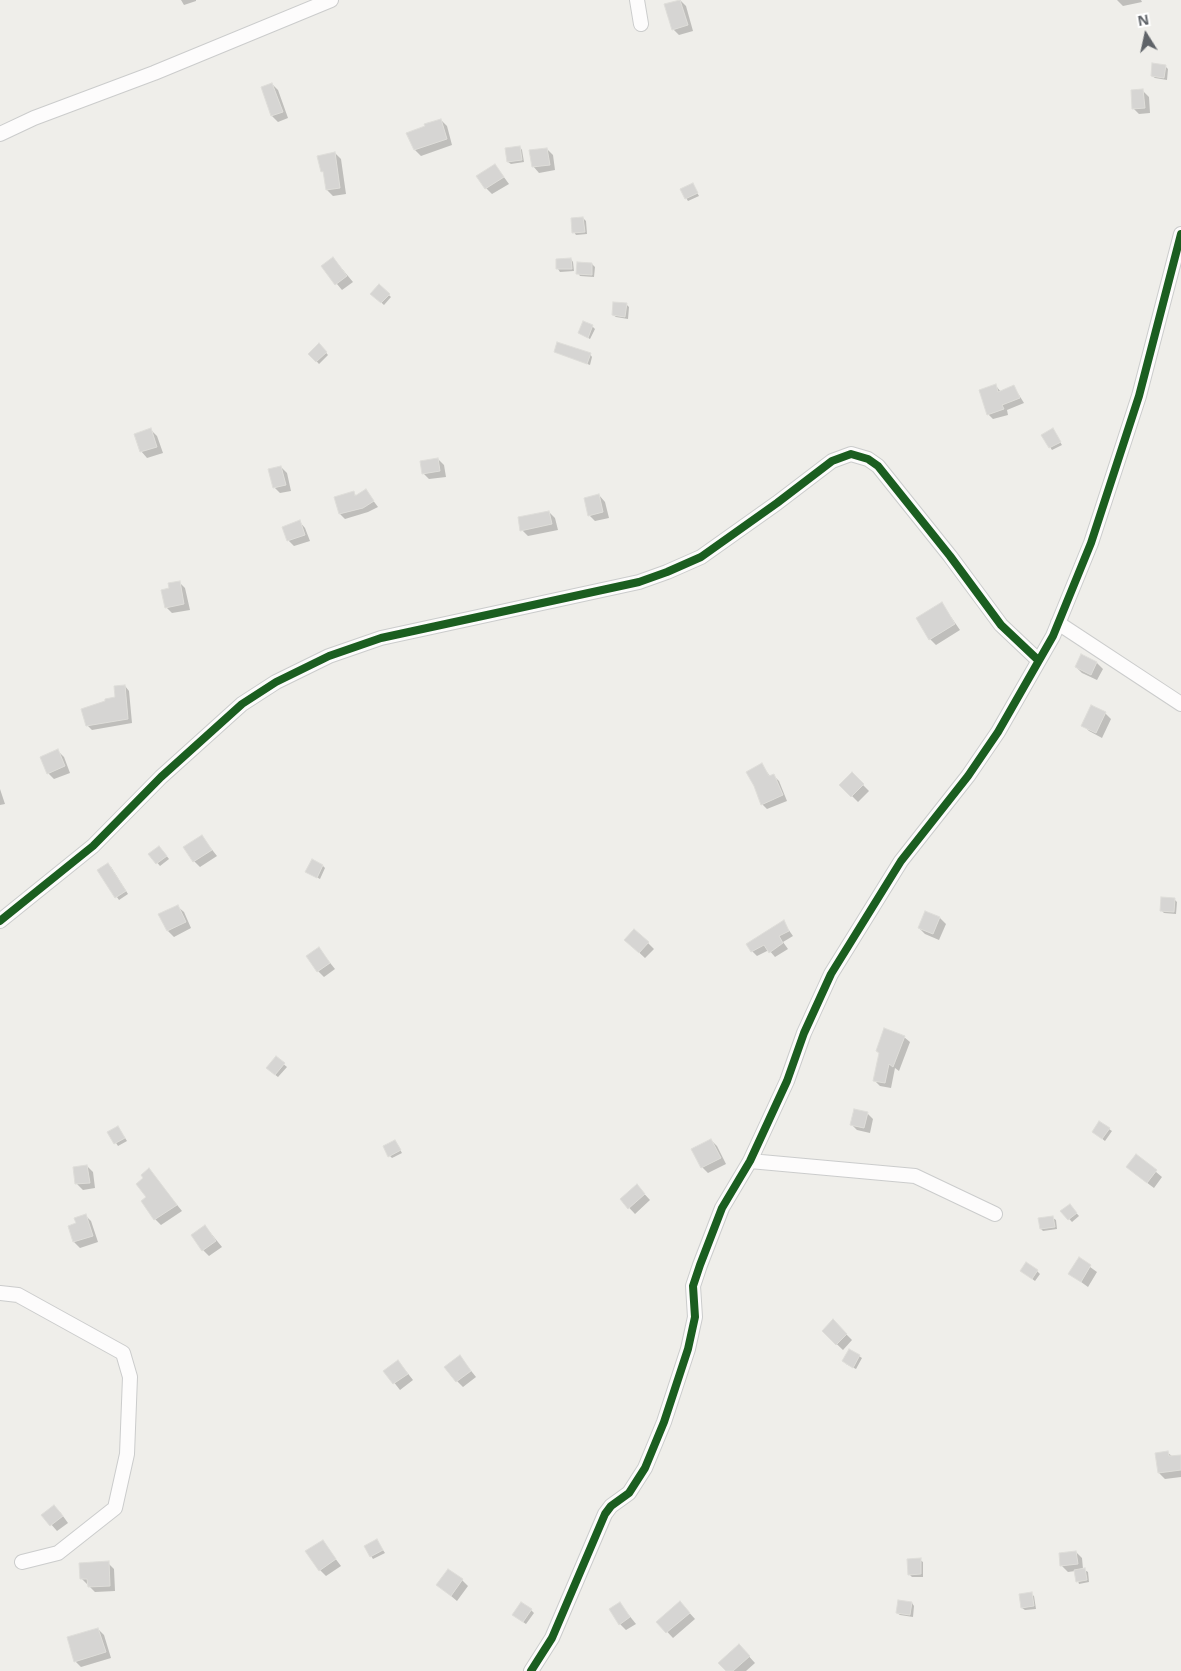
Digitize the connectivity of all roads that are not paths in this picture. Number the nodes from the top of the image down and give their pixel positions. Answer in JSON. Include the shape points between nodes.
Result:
{"nodes":[{"id":1,"x":331,"y":0,"type":"edge"},
{"id":2,"x":637,"y":0,"type":"edge"},
{"id":3,"x":641,"y":24,"type":"dead end"},
{"id":4,"x":0,"y":134,"type":"edge"},
{"id":5,"x":1181,"y":234,"type":"edge"},
{"id":6,"x":1058,"y":623,"type":"junction"},
{"id":7,"x":1038,"y":660,"type":"junction"},
{"id":8,"x":1181,"y":704,"type":"edge"},
{"id":9,"x":0,"y":921,"type":"edge"},
{"id":10,"x":750,"y":1161,"type":"junction"},
{"id":11,"x":995,"y":1214,"type":"dead end"},
{"id":12,"x":0,"y":1293,"type":"edge"},
{"id":13,"x":22,"y":1562,"type":"dead end"},
{"id":14,"x":531,"y":1671,"type":"edge"}],
"edges":[{"from":1,"to":4,"type":"street"},
{"from":2,"to":3,"type":"street"},
{"from":5,"to":6,"type":"street","via":[[1139,396],[1091,543]]},
{"from":6,"to":7,"type":"street"},
{"from":6,"to":8,"type":"street"},
{"from":7,"to":9,"type":"street","via":[[1001,625],[878,466],[851,454],[832,461],[701,557],[668,572],[639,582],[381,638],[329,656],[276,682],[242,704],[161,777],[93,846]]},
{"from":7,"to":10,"type":"street","via":[[993,739],[901,861],[831,974]]},
{"from":10,"to":11,"type":"street","via":[[915,1176]]},
{"from":10,"to":14,"type":"street","via":[[722,1208],[700,1265],[693,1286],[695,1317],[688,1349],[645,1468],[629,1493],[605,1514],[552,1638]]},
{"from":12,"to":13,"type":"street","via":[[18,1295],[124,1353],[130,1376],[127,1454],[115,1508],[58,1553]]}]}
